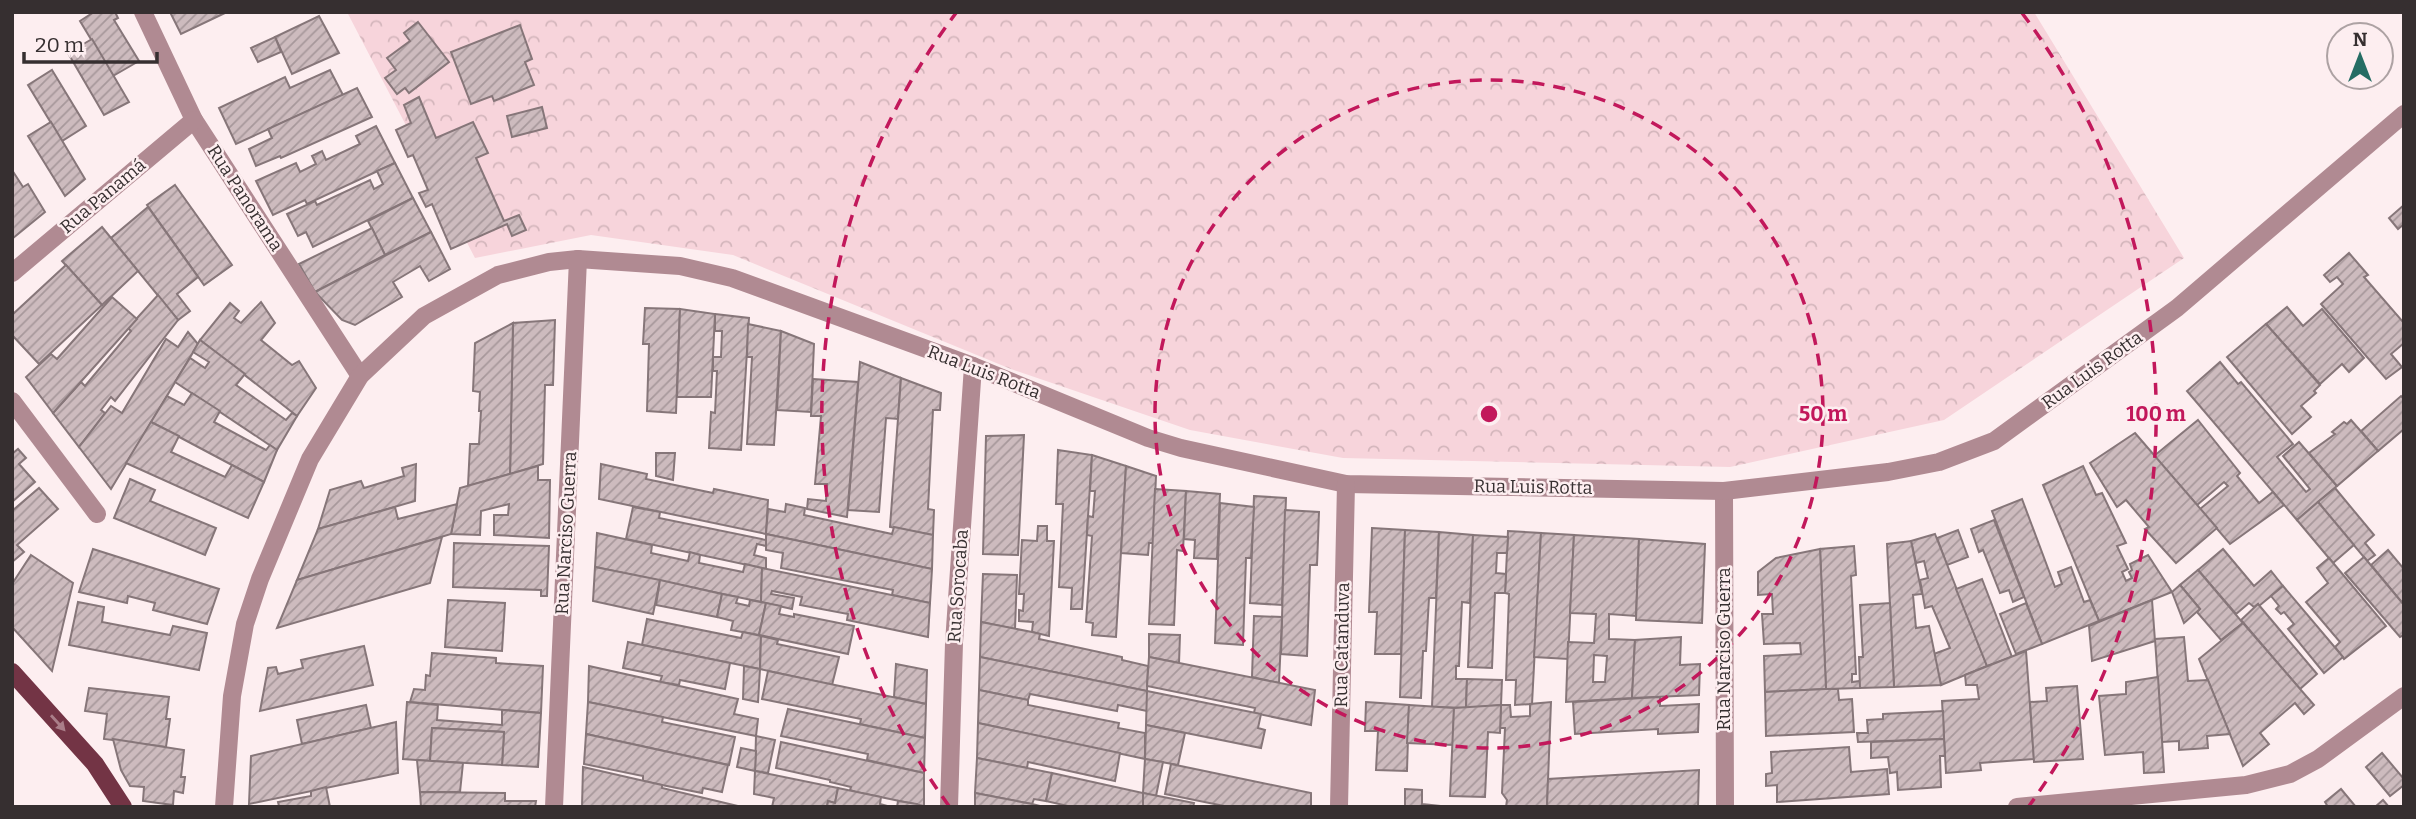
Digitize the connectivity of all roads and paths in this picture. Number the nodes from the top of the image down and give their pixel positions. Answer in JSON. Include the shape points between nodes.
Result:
{"nodes":[{"id":1,"x":143,"y":12,"type":"edge"},
{"id":2,"x":2404,"y":114,"type":"edge"},
{"id":3,"x":194,"y":120,"type":"junction"},
{"id":4,"x":578,"y":259,"type":"junction"},
{"id":5,"x":12,"y":272,"type":"edge"},
{"id":6,"x":972,"y":366,"type":"junction"},
{"id":7,"x":360,"y":376,"type":"junction"},
{"id":8,"x":12,"y":401,"type":"edge"},
{"id":9,"x":1346,"y":484,"type":"junction"},
{"id":10,"x":1724,"y":491,"type":"junction"},
{"id":11,"x":97,"y":514,"type":"dead end"},
{"id":12,"x":12,"y":672,"type":"edge"},
{"id":13,"x":2404,"y":696,"type":"edge"},
{"id":14,"x":123,"y":807,"type":"edge"},
{"id":15,"x":224,"y":807,"type":"edge"},
{"id":16,"x":554,"y":807,"type":"edge"},
{"id":17,"x":948,"y":807,"type":"edge"},
{"id":18,"x":1339,"y":807,"type":"edge"},
{"id":19,"x":1725,"y":807,"type":"edge"},
{"id":20,"x":2017,"y":807,"type":"edge"}],
"edges":[{"from":1,"to":3,"type":"street","name":"Rua Panorama"},
{"from":2,"to":10,"type":"street","name":"Rua Luis Rotta","via":[[2177,308],[1994,441],[1913,467]]},
{"from":3,"to":5,"type":"street","name":"Rua Panamá"},
{"from":3,"to":7,"type":"street","name":"Rua Panorama"},
{"from":4,"to":6,"type":"street","name":"Rua Luis Rotta","via":[[680,266],[732,278]]},
{"from":4,"to":7,"type":"street","name":"Rua Luis Rotta","via":[[498,275],[475,287],[424,316]]},
{"from":4,"to":16,"type":"street","name":"Rua Narciso Guerra"},
{"from":6,"to":9,"type":"street","name":"Rua Luis Rotta","via":[[1148,438]]},
{"from":6,"to":17,"type":"street","name":"Rua Sorocaba"},
{"from":7,"to":15,"type":"street","name":"Rua Luis Rotta","via":[[310,458],[245,624],[232,696]]},
{"from":8,"to":11,"type":"street"},
{"from":9,"to":10,"type":"street","name":"Rua Luis Rotta"},
{"from":9,"to":18,"type":"street","name":"Rua Catanduva"},
{"from":10,"to":19,"type":"street","name":"Rua Narciso Guerra"},
{"from":12,"to":14,"type":"main road","one_way":true,"via":[[95,764]]},
{"from":13,"to":20,"type":"street","via":[[2290,774],[2246,785]]}]}
